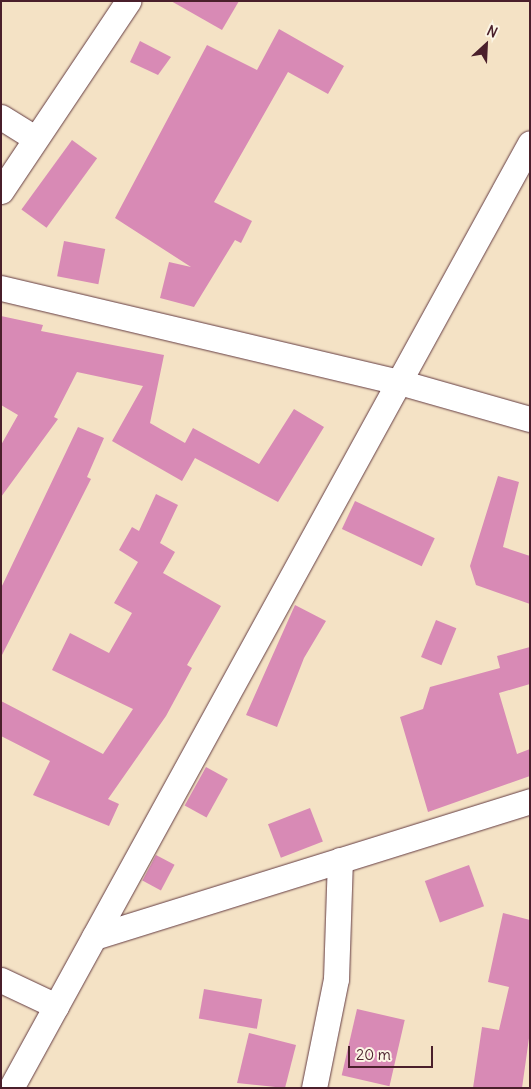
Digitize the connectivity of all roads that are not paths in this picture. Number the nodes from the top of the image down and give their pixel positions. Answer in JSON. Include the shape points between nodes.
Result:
{"nodes":[{"id":1,"x":128,"y":1,"type":"edge"},
{"id":2,"x":1,"y":117,"type":"edge"},
{"id":3,"x":35,"y":138,"type":"junction"},
{"id":4,"x":530,"y":143,"type":"edge"},
{"id":5,"x":1,"y":191,"type":"edge"},
{"id":6,"x":1,"y":288,"type":"edge"},
{"id":7,"x":399,"y":382,"type":"junction"},
{"id":8,"x":530,"y":419,"type":"edge"},
{"id":9,"x":530,"y":801,"type":"edge"},
{"id":10,"x":340,"y":860,"type":"junction"},
{"id":11,"x":94,"y":937,"type":"junction"},
{"id":12,"x":1,"y":980,"type":"edge"},
{"id":13,"x":56,"y":1006,"type":"junction"},
{"id":14,"x":11,"y":1088,"type":"edge"},
{"id":15,"x":314,"y":1088,"type":"edge"}],
"edges":[{"from":1,"to":3,"type":"street"},
{"from":2,"to":3,"type":"street"},
{"from":3,"to":5,"type":"street"},
{"from":4,"to":7,"type":"street"},
{"from":6,"to":7,"type":"street"},
{"from":7,"to":8,"type":"street"},
{"from":7,"to":11,"type":"street"},
{"from":9,"to":10,"type":"street"},
{"from":10,"to":11,"type":"street"},
{"from":10,"to":15,"type":"street","via":[[336,979]]},
{"from":11,"to":13,"type":"street"},
{"from":12,"to":13,"type":"street"},
{"from":13,"to":14,"type":"street"}]}
